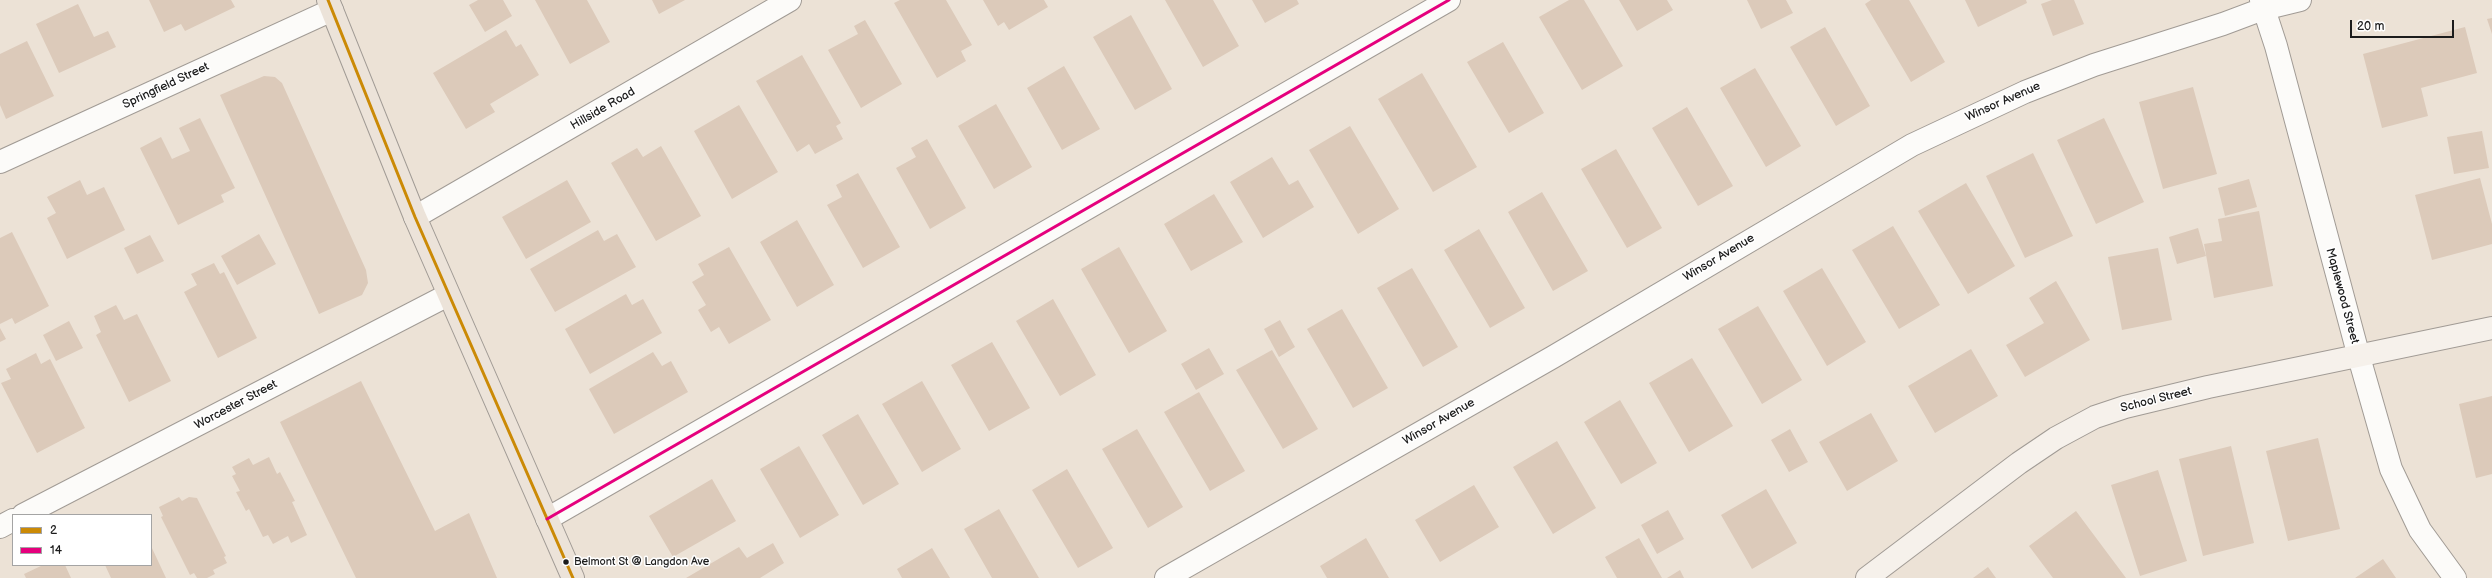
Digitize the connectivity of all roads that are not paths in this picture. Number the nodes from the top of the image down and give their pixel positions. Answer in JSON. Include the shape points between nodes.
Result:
{"nodes":[{"id":1,"x":790,"y":0,"type":"edge"},
{"id":2,"x":1449,"y":0,"type":"edge"},
{"id":3,"x":2300,"y":0,"type":"edge"},
{"id":4,"x":330,"y":5,"type":"edge"},
{"id":5,"x":2262,"y":5,"type":"edge"},
{"id":6,"x":0,"y":162,"type":"edge"},
{"id":7,"x":415,"y":217,"type":"junction"},
{"id":8,"x":448,"y":295,"type":"junction"},
{"id":9,"x":2492,"y":328,"type":"edge"},
{"id":10,"x":2358,"y":357,"type":"junction"},
{"id":11,"x":26,"y":514,"type":"edge"},
{"id":12,"x":547,"y":519,"type":"junction"},
{"id":13,"x":12,"y":521,"type":"edge"},
{"id":14,"x":0,"y":527,"type":"edge"},
{"id":15,"x":573,"y":578,"type":"edge"},
{"id":16,"x":1166,"y":578,"type":"edge"},
{"id":17,"x":1867,"y":578,"type":"edge"},
{"id":18,"x":2454,"y":578,"type":"edge"}],
"edges":[{"from":1,"to":7,"type":"street","name":"Hillside Road"},
{"from":2,"to":12,"type":"street"},
{"from":3,"to":5,"type":"street","name":"Winsor Avenue"},
{"from":4,"to":6,"type":"street","name":"Springfield Street"},
{"from":4,"to":7,"type":"main road"},
{"from":5,"to":10,"type":"street","name":"Maplewood Street","via":[[2276,46]]},
{"from":5,"to":16,"type":"street","name":"Winsor Avenue","via":[[2223,24],[2094,65],[2025,92],[1912,145],[1552,357]]},
{"from":7,"to":8,"type":"main road"},
{"from":8,"to":11,"type":"street","name":"Worcester Street"},
{"from":8,"to":12,"type":"main road"},
{"from":9,"to":10,"type":"street","name":"School Street"},
{"from":10,"to":17,"type":"street","name":"School Street","via":[[2201,389],[2125,407],[2095,417],[2056,438],[2020,463]]},
{"from":10,"to":18,"type":"street","name":"Maplewood Street","via":[[2400,491],[2423,536]]},
{"from":12,"to":15,"type":"main road"},
{"from":13,"to":14,"type":"street"}]}
